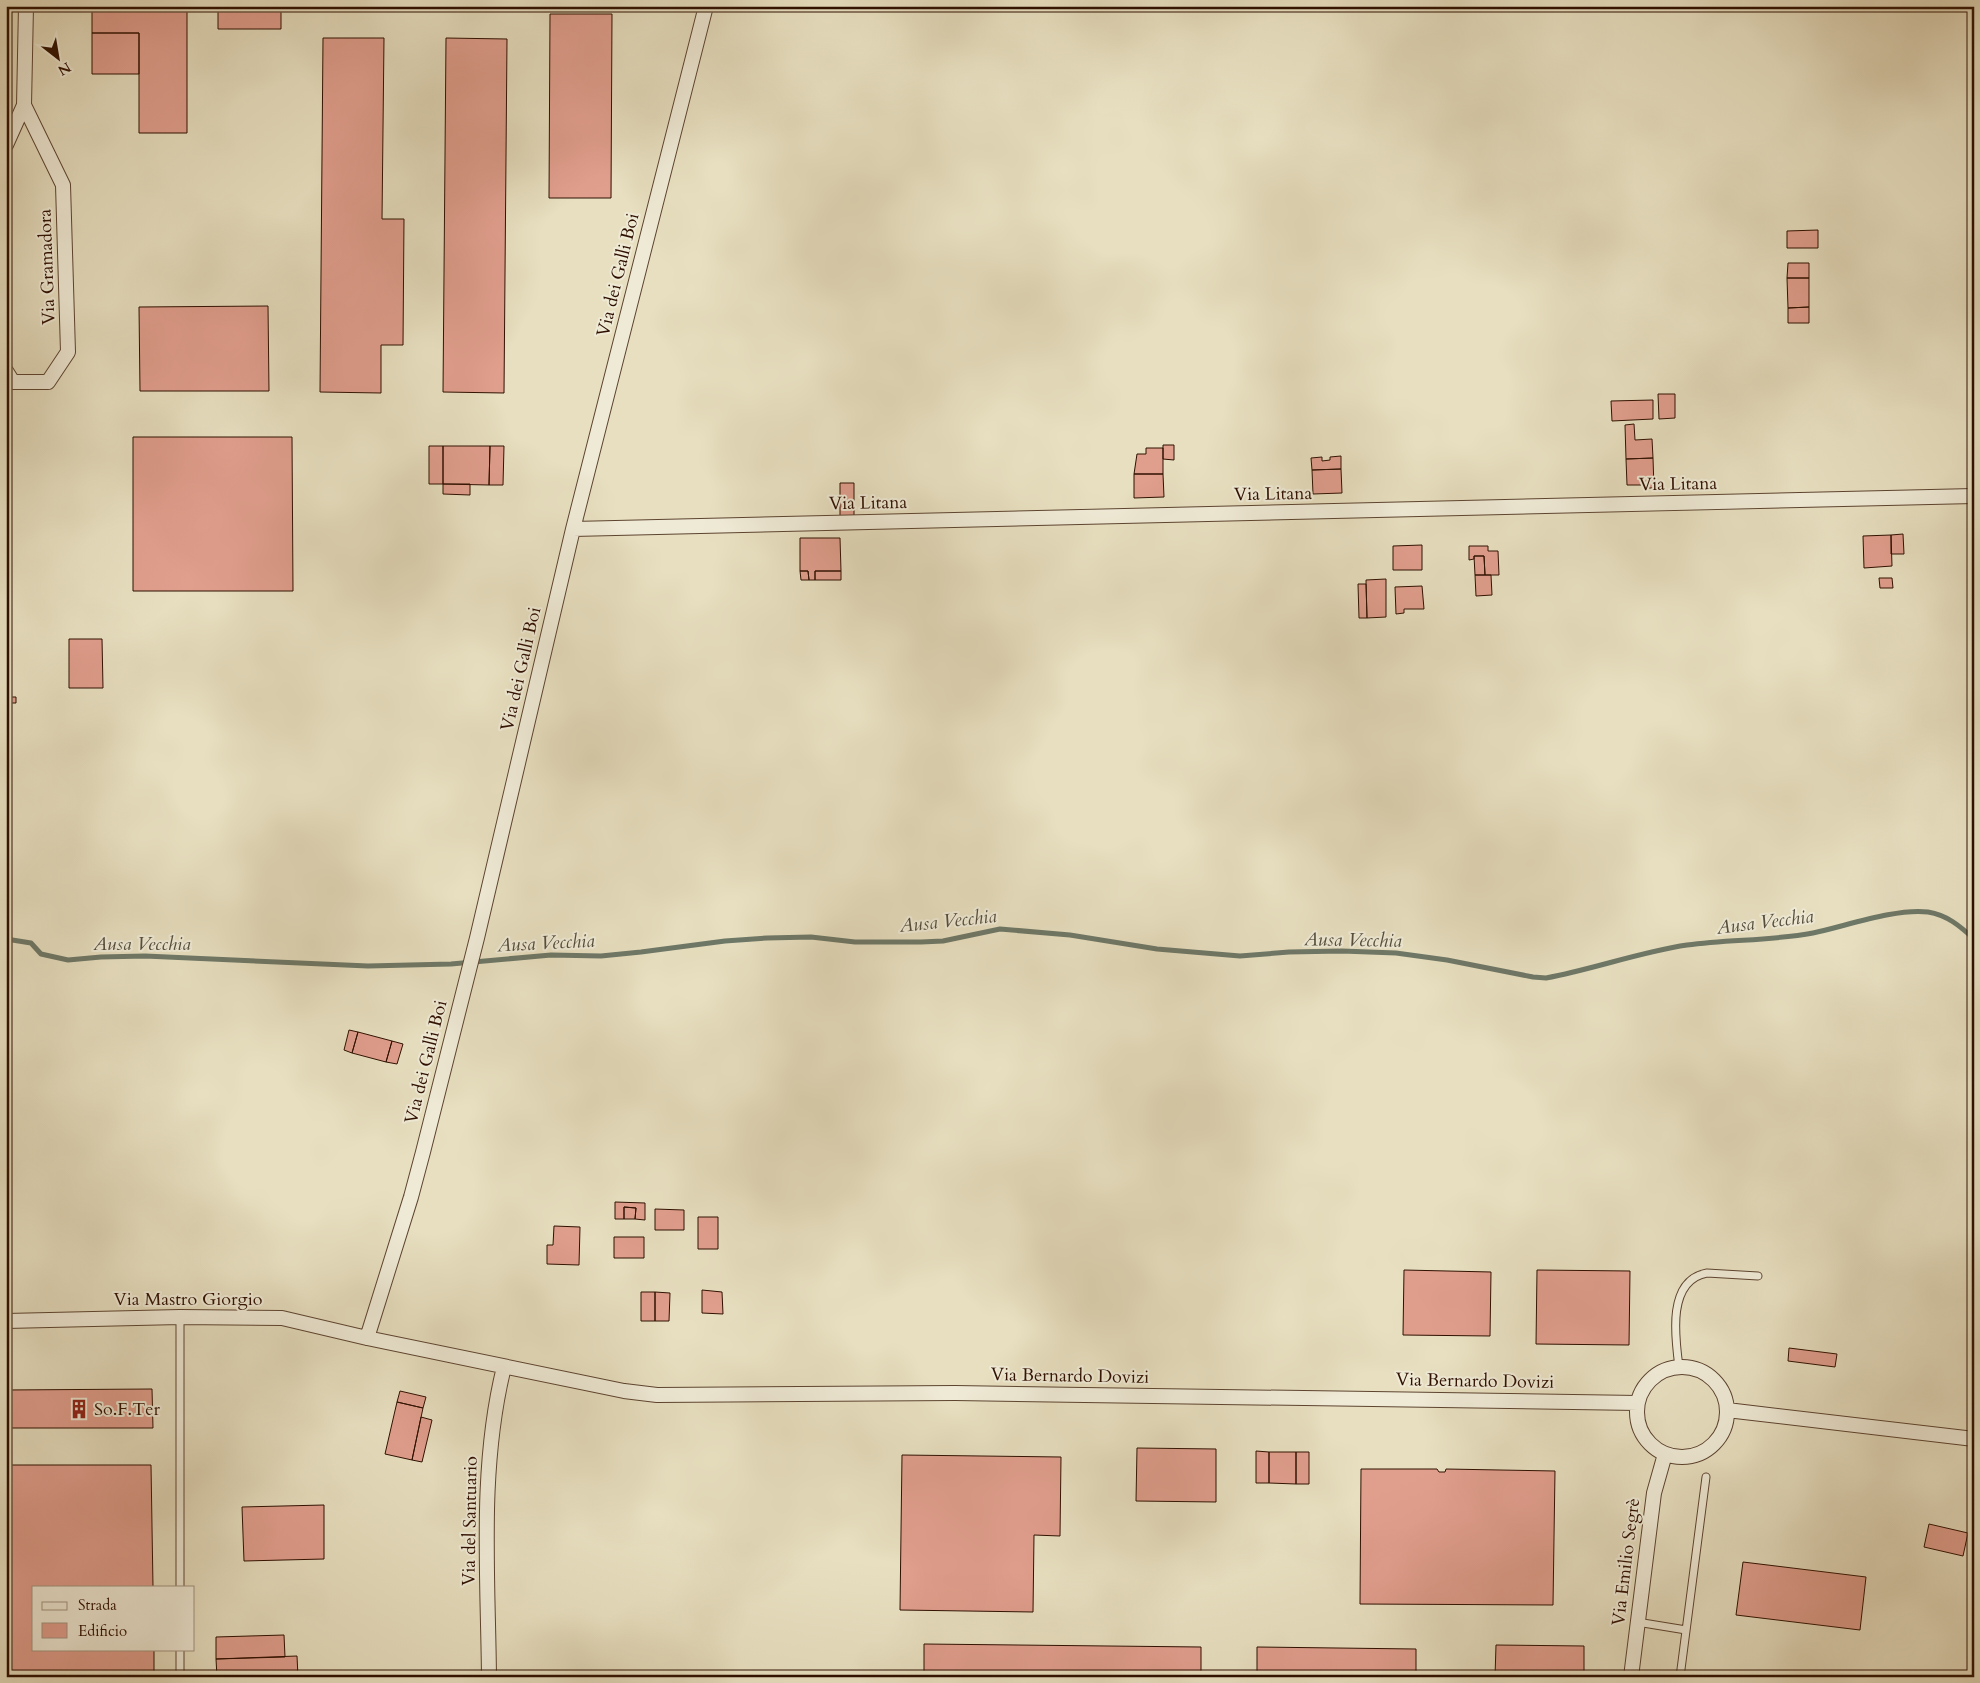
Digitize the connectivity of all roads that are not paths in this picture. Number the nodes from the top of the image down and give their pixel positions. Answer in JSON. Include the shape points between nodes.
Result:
{"nodes":[{"id":1,"x":26,"y":6,"type":"edge"},
{"id":2,"x":706,"y":6,"type":"edge"},
{"id":3,"x":24,"y":105,"type":"junction"},
{"id":4,"x":6,"y":145,"type":"edge"},
{"id":5,"x":6,"y":370,"type":"edge"},
{"id":6,"x":1974,"y":496,"type":"edge"},
{"id":7,"x":574,"y":529,"type":"junction"},
{"id":8,"x":1758,"y":1276,"type":"dead end"},
{"id":9,"x":180,"y":1317,"type":"junction"},
{"id":10,"x":6,"y":1321,"type":"edge"},
{"id":11,"x":367,"y":1338,"type":"junction"},
{"id":12,"x":504,"y":1367,"type":"junction"},
{"id":13,"x":1679,"y":1367,"type":"junction"},
{"id":14,"x":1638,"y":1403,"type":"junction"},
{"id":15,"x":1727,"y":1410,"type":"junction"},
{"id":16,"x":1974,"y":1439,"type":"edge"},
{"id":17,"x":1665,"y":1454,"type":"junction"},
{"id":18,"x":1706,"y":1477,"type":"dead end"},
{"id":19,"x":180,"y":1586,"type":"edge"},
{"id":20,"x":1637,"y":1622,"type":"junction"},
{"id":21,"x":1686,"y":1630,"type":"junction"},
{"id":22,"x":180,"y":1650,"type":"edge"},
{"id":23,"x":180,"y":1677,"type":"edge"},
{"id":24,"x":488,"y":1677,"type":"edge"},
{"id":25,"x":1630,"y":1677,"type":"edge"},
{"id":26,"x":1680,"y":1677,"type":"edge"}],
"edges":[{"from":1,"to":3,"type":"street","name":"Via Gramadora"},
{"from":2,"to":7,"type":"street","name":"Via dei Galli Boi"},
{"from":3,"to":4,"type":"street","name":"Via Gramadora"},
{"from":3,"to":5,"type":"street","name":"Via Gramadora","via":[[63,185],[68,352],[48,382],[13,382]]},
{"from":6,"to":7,"type":"street","name":"Via Litana"},
{"from":7,"to":11,"type":"street","name":"Via dei Galli Boi","via":[[463,994],[411,1197]]},
{"from":8,"to":13,"type":"lane","via":[[1699,1274],[1684,1286],[1676,1326]]},
{"from":9,"to":10,"type":"street","name":"Via Mastro Giorgio"},
{"from":9,"to":11,"type":"street","name":"Via Mastro Giorgio","via":[[282,1318]]},
{"from":9,"to":19,"type":"lane"},
{"from":11,"to":12,"type":"street","name":"Via Mastro Giorgio"},
{"from":12,"to":14,"type":"street","name":"Via Bernardo Dovizi","via":[[657,1395],[955,1393]]},
{"from":12,"to":24,"type":"street","name":"Via del Santuario","via":[[488,1465]]},
{"from":13,"to":14,"type":"street","via":[[1653,1378]]},
{"from":13,"to":15,"type":"street","via":[[1697,1370],[1712,1379],[1723,1393]]},
{"from":14,"to":17,"type":"street","via":[[1640,1429],[1650,1444]]},
{"from":15,"to":16,"type":"street"},
{"from":15,"to":17,"type":"street","via":[[1724,1430],[1712,1446],[1694,1456]]},
{"from":17,"to":20,"type":"street","name":"Via Emilio Segrè","via":[[1654,1493]]},
{"from":18,"to":21,"type":"lane"},
{"from":20,"to":21,"type":"lane"},
{"from":20,"to":25,"type":"street","name":"Via Emilio Segrè"},
{"from":21,"to":26,"type":"lane"},
{"from":22,"to":23,"type":"lane"}]}
